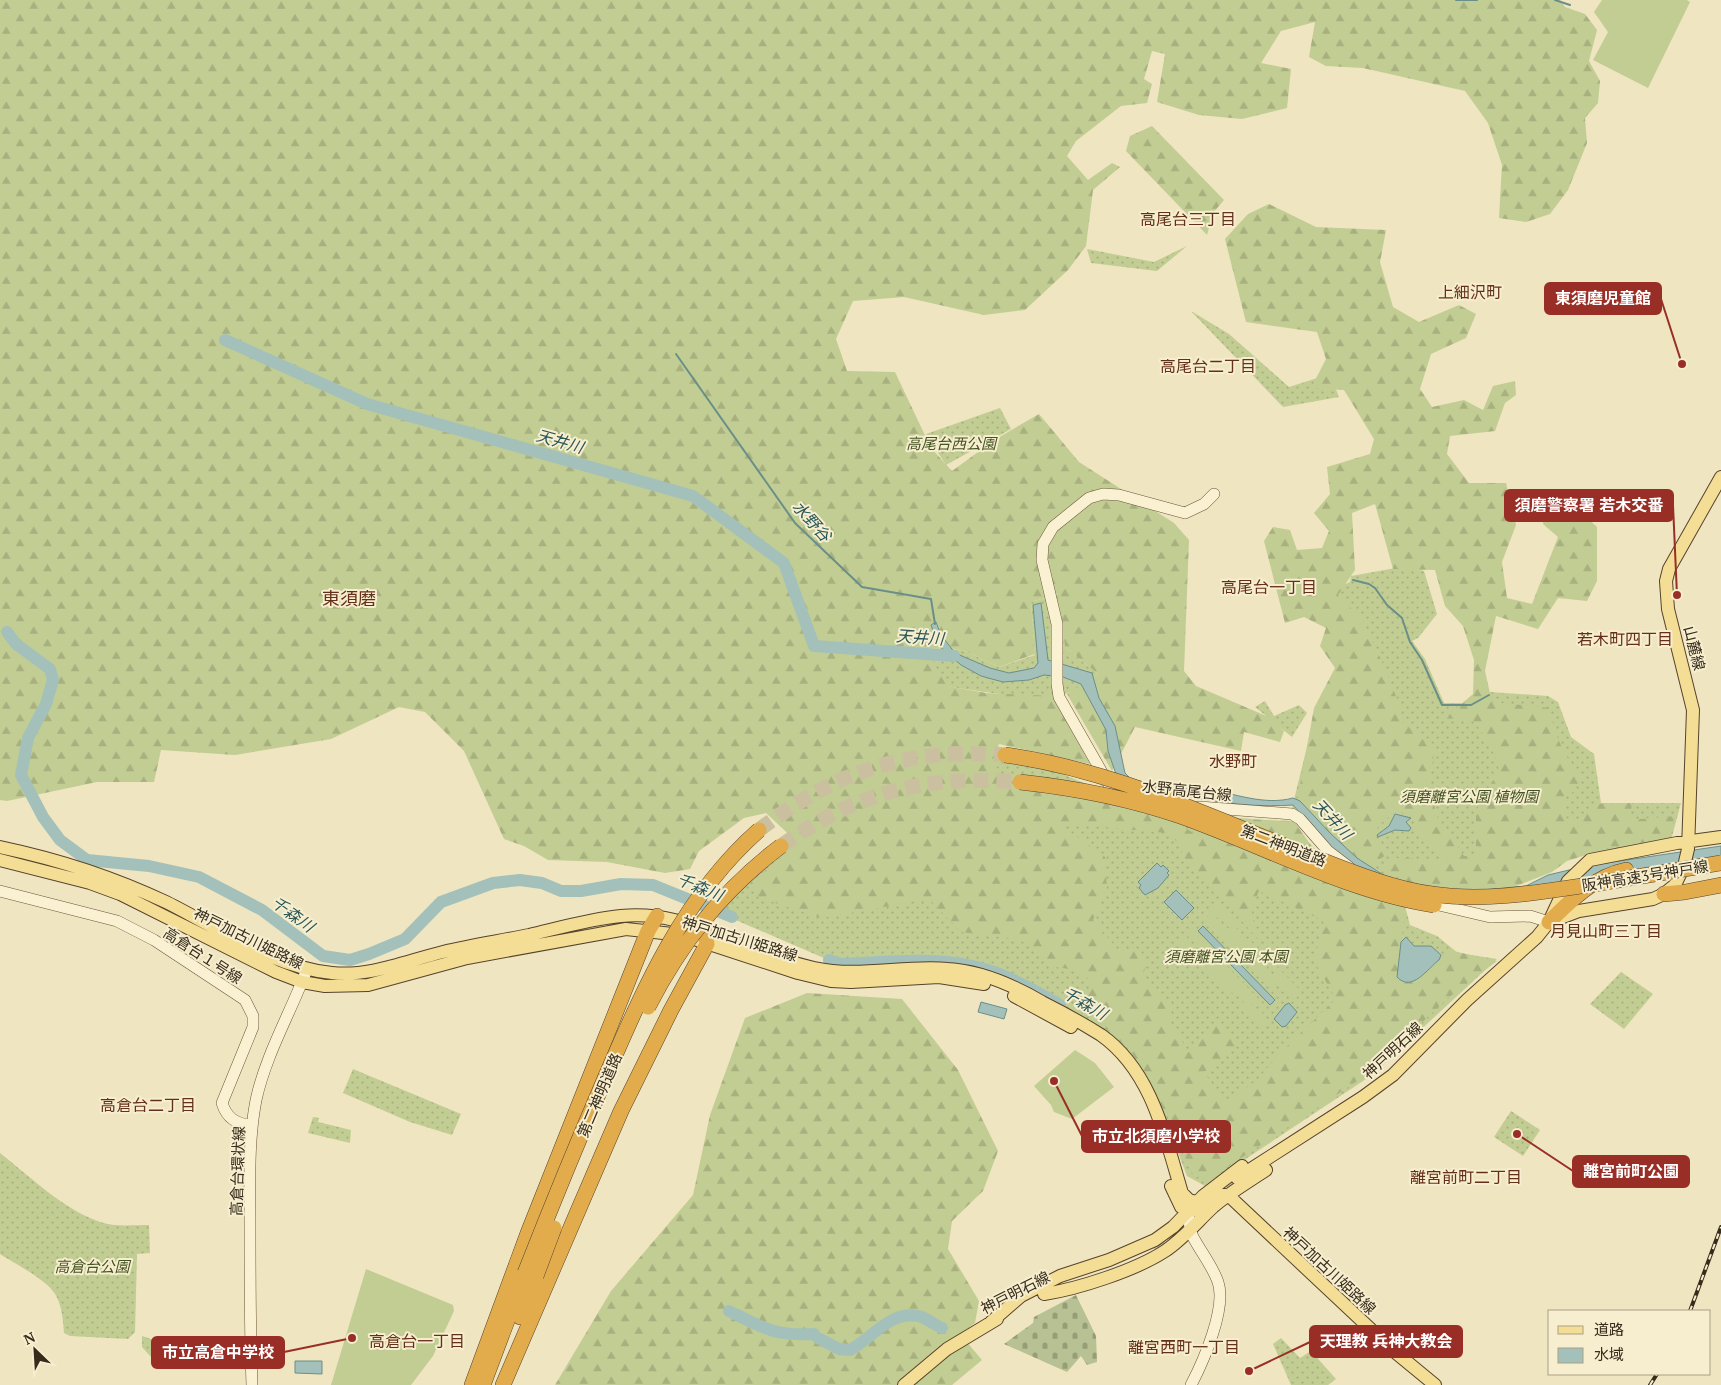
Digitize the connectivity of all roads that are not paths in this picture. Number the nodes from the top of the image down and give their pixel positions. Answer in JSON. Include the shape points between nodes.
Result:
{"nodes":[{"id":1,"x":1721,"y":477,"type":"edge"},
{"id":2,"x":1214,"y":494,"type":"dead end"},
{"id":3,"x":1005,"y":755,"type":"tunnel mouth"},
{"id":4,"x":1020,"y":782,"type":"tunnel mouth"},
{"id":5,"x":759,"y":830,"type":"tunnel mouth"},
{"id":6,"x":1721,"y":837,"type":"edge"},
{"id":7,"x":1688,"y":845,"type":"junction"},
{"id":8,"x":781,"y":846,"type":"tunnel mouth"},
{"id":9,"x":0,"y":847,"type":"edge"},
{"id":10,"x":1721,"y":855,"type":"edge"},
{"id":11,"x":0,"y":860,"type":"edge"},
{"id":12,"x":1721,"y":863,"type":"edge"},
{"id":13,"x":1721,"y":872,"type":"edge"},
{"id":14,"x":1721,"y":885,"type":"edge"},
{"id":15,"x":1569,"y":888,"type":"junction"},
{"id":16,"x":0,"y":891,"type":"edge"},
{"id":17,"x":1664,"y":894,"type":"junction"},
{"id":18,"x":657,"y":916,"type":"junction"},
{"id":19,"x":1549,"y":922,"type":"junction"},
{"id":20,"x":704,"y":928,"type":"junction"},
{"id":21,"x":648,"y":930,"type":"junction"},
{"id":22,"x":707,"y":944,"type":"junction"},
{"id":23,"x":307,"y":969,"type":"junction"},
{"id":24,"x":302,"y":982,"type":"junction"},
{"id":25,"x":1467,"y":1000,"type":"junction"},
{"id":26,"x":252,"y":1126,"type":"junction"},
{"id":27,"x":1237,"y":1178,"type":"tunnel mouth"},
{"id":28,"x":1178,"y":1194,"type":"junction"},
{"id":29,"x":1228,"y":1195,"type":"junction"},
{"id":30,"x":1192,"y":1206,"type":"junction"},
{"id":31,"x":1180,"y":1221,"type":"junction"},
{"id":32,"x":1191,"y":1234,"type":"junction"},
{"id":33,"x":1154,"y":1249,"type":"tunnel mouth"},
{"id":34,"x":531,"y":1275,"type":"junction"},
{"id":35,"x":1044,"y":1294,"type":"junction"},
{"id":36,"x":991,"y":1322,"type":"junction"},
{"id":37,"x":252,"y":1384,"type":"edge"},
{"id":38,"x":472,"y":1385,"type":"edge"},
{"id":39,"x":483,"y":1385,"type":"edge"},
{"id":40,"x":494,"y":1385,"type":"edge"},
{"id":41,"x":503,"y":1385,"type":"edge"},
{"id":42,"x":904,"y":1385,"type":"edge"},
{"id":43,"x":1190,"y":1385,"type":"edge"},
{"id":44,"x":1435,"y":1385,"type":"edge"}],
"edges":[{"from":1,"to":7,"type":"main road","name":"山麓線","via":[[1669,569],[1666,581],[1668,609],[1693,710]]},
{"from":2,"to":19,"type":"street","name":"水野高尾台線","via":[[1189,512],[1119,494],[1089,498],[1052,528],[1043,544],[1042,560],[1057,624],[1056,684],[1059,697],[1112,790],[1136,800],[1292,814],[1328,851],[1368,882],[1438,906],[1490,917],[1530,916]]},
{"from":3,"to":15,"type":"highway","name":"第二神明道路","bridge":true,"via":[[1051,762],[1122,782],[1350,871],[1413,891],[1475,898]]},
{"from":4,"to":15,"type":"highway","name":"第二神明道路","bridge":true,"via":[[1081,790],[1140,804],[1355,884],[1413,902],[1476,908]]},
{"from":5,"to":34,"type":"highway","name":"第二神明道路","bridge":true,"via":[[707,885],[664,953],[590,1114]]},
{"from":6,"to":7,"type":"main road","name":"神戸明石線"},
{"from":7,"to":15,"type":"main road","name":"神戸明石線","via":[[1590,860],[1579,870]]},
{"from":7,"to":17,"type":"main road","via":[[1675,885]]},
{"from":8,"to":34,"type":"highway","name":"第二神明道路","bridge":true,"via":[[743,877],[714,907],[688,939],[661,982]]},
{"from":9,"to":23,"type":"main road","name":"神戸加古川姫路線","via":[[83,869],[130,886],[275,958]]},
{"from":10,"to":19,"type":"highway","via":[[1610,874],[1575,896]]},
{"from":11,"to":24,"type":"main road","name":"神戸加古川姫路線","via":[[120,894]]},
{"from":12,"to":15,"type":"highway","name":"阪神高速3号神戸線","bridge":true},
{"from":13,"to":15,"type":"highway","name":"阪神高速3号神戸線"},
{"from":14,"to":17,"type":"highway"},
{"from":15,"to":19,"type":"main road","name":"神戸明石線"},
{"from":16,"to":26,"type":"street","name":"高倉台１号線","via":[[117,921],[154,940],[245,1000],[253,1016],[253,1027],[222,1103],[232,1120]]},
{"from":17,"to":19,"type":"main road","name":"神戸明石線","via":[[1653,899],[1579,911]]},
{"from":18,"to":20,"type":"main road","name":"神戸加古川姫路線"},
{"from":18,"to":21,"type":"highway"},
{"from":18,"to":23,"type":"main road","name":"神戸加古川姫路線","via":[[602,919],[454,949],[368,972],[341,974]]},
{"from":19,"to":25,"type":"main road","name":"神戸明石線"},
{"from":20,"to":22,"type":"highway"},
{"from":20,"to":28,"type":"main road","name":"神戸加古川姫路線","via":[[751,949],[825,970],[868,972],[932,968],[975,973],[1011,985],[1065,1014],[1110,1042],[1138,1075],[1157,1113]]},
{"from":21,"to":22,"type":"main road","name":"神戸加古川姫路線","via":[[682,935]]},
{"from":21,"to":24,"type":"main road","name":"神戸加古川姫路線","via":[[615,930],[467,958],[368,985],[335,987]]},
{"from":21,"to":38,"type":"highway","via":[[528,1233]]},
{"from":22,"to":28,"type":"main road","name":"神戸加古川姫路線","via":[[798,973],[832,980],[851,982],[939,977],[971,981],[1032,1006],[1096,1042],[1126,1072],[1138,1092]]},
{"from":22,"to":41,"type":"highway","via":[[621,1111]]},
{"from":23,"to":24,"type":"street","name":"高倉台環状線"},
{"from":24,"to":26,"type":"street","name":"高倉台環状線","via":[[267,1062]]},
{"from":25,"to":27,"type":"main road","name":"神戸明石線","via":[[1381,1085]]},
{"from":25,"to":29,"type":"main road","via":[[1396,1080]]},
{"from":25,"to":30,"type":"main road","via":[[1374,1081],[1239,1168]]},
{"from":26,"to":37,"type":"street","name":"高倉台環状線"},
{"from":28,"to":30,"type":"main road","name":"神戸加古川姫路線","via":[[1182,1207]]},
{"from":28,"to":31,"type":"main road"},
{"from":29,"to":30,"type":"main road","via":[[1202,1210]]},
{"from":29,"to":32,"type":"main road"},
{"from":29,"to":44,"type":"main road","name":"神戸加古川姫路線","via":[[1394,1352]]},
{"from":30,"to":31,"type":"main road"},
{"from":30,"to":32,"type":"street"},
{"from":31,"to":32,"type":"street"},
{"from":31,"to":36,"type":"main road","via":[[1141,1247],[1060,1276],[1021,1296]]},
{"from":32,"to":35,"type":"main road","via":[[1128,1269]]},
{"from":32,"to":43,"type":"street","via":[[1220,1290],[1218,1316]]},
{"from":33,"to":35,"type":"main road","name":"神戸明石線"},
{"from":34,"to":39,"type":"highway","name":"第二神明道路"},
{"from":34,"to":40,"type":"highway","name":"第二神明道路"},
{"from":35,"to":36,"type":"main road","name":"神戸明石線"},
{"from":36,"to":42,"type":"main road","name":"神戸明石線","via":[[947,1349]]}]}
